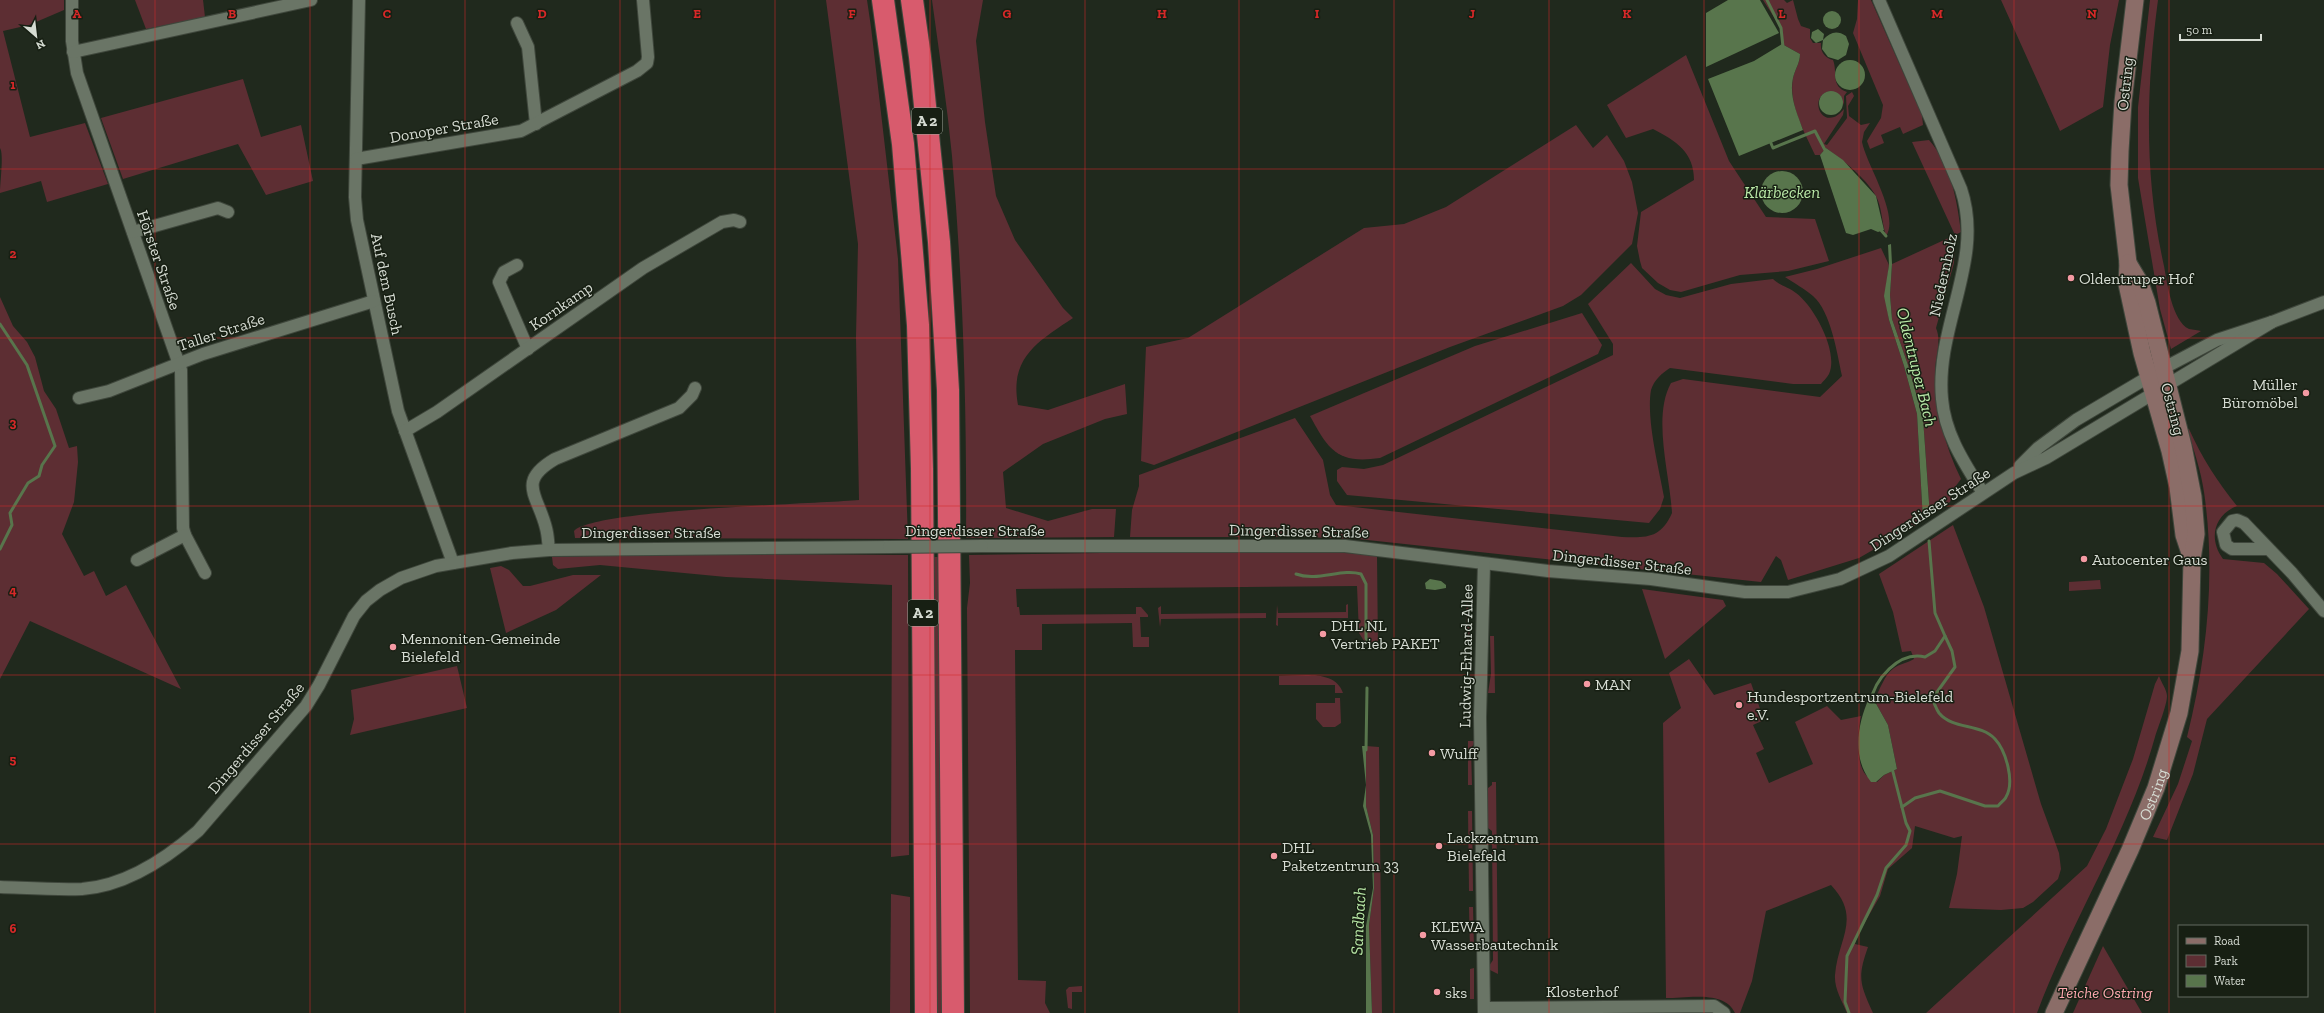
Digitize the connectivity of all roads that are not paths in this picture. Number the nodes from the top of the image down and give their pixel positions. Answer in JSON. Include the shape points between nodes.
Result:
{"nodes":[{"id":1,"x":72,"y":0,"type":"edge"},
{"id":2,"x":311,"y":0,"type":"edge"},
{"id":3,"x":359,"y":0,"type":"edge"},
{"id":4,"x":643,"y":0,"type":"edge"},
{"id":5,"x":883,"y":0,"type":"edge"},
{"id":6,"x":912,"y":0,"type":"edge"},
{"id":7,"x":1879,"y":0,"type":"edge"},
{"id":8,"x":2136,"y":0,"type":"edge"},
{"id":9,"x":517,"y":23,"type":"dead end"},
{"id":10,"x":73,"y":52,"type":"junction"},
{"id":11,"x":536,"y":124,"type":"junction"},
{"id":12,"x":356,"y":159,"type":"junction"},
{"id":13,"x":228,"y":212,"type":"dead end"},
{"id":14,"x":740,"y":222,"type":"dead end"},
{"id":15,"x":133,"y":232,"type":"junction"},
{"id":16,"x":517,"y":265,"type":"dead end"},
{"id":17,"x":374,"y":301,"type":"junction"},
{"id":18,"x":2324,"y":302,"type":"edge"},
{"id":19,"x":2272,"y":322,"type":"junction"},
{"id":20,"x":528,"y":349,"type":"junction"},
{"id":21,"x":178,"y":362,"type":"junction"},
{"id":22,"x":2158,"y":380,"type":"junction"},
{"id":23,"x":695,"y":388,"type":"dead end"},
{"id":24,"x":79,"y":398,"type":"dead end"},
{"id":25,"x":405,"y":431,"type":"junction"},
{"id":26,"x":2014,"y":473,"type":"junction"},
{"id":27,"x":1983,"y":493,"type":"junction"},
{"id":28,"x":185,"y":535,"type":"junction"},
{"id":29,"x":2268,"y":549,"type":"dead end"},
{"id":30,"x":549,"y":550,"type":"junction"},
{"id":31,"x":136,"y":560,"type":"dead end"},
{"id":32,"x":453,"y":563,"type":"junction"},
{"id":33,"x":1484,"y":564,"type":"junction"},
{"id":34,"x":205,"y":573,"type":"dead end"},
{"id":35,"x":2324,"y":611,"type":"edge"},
{"id":36,"x":0,"y":887,"type":"edge"},
{"id":37,"x":1684,"y":1010,"type":"edge"},
{"id":38,"x":1484,"y":1011,"type":"edge"},
{"id":39,"x":926,"y":1013,"type":"edge"},
{"id":40,"x":954,"y":1013,"type":"edge"},
{"id":41,"x":1724,"y":1013,"type":"edge"},
{"id":42,"x":2054,"y":1013,"type":"edge"}],
"edges":[{"from":1,"to":10,"type":"street","name":"Hörster Straße"},
{"from":2,"to":10,"type":"street"},
{"from":3,"to":12,"type":"street","name":"Auf dem Busch"},
{"from":4,"to":11,"type":"street","name":"Donoper Straße","via":[[648,57],[644,67]]},
{"from":5,"to":39,"type":"highway","number":"A 2","via":[[903,144],[918,325],[922,469]]},
{"from":6,"to":40,"type":"highway","number":"A 2","via":[[939,242],[948,390]]},
{"from":7,"to":27,"type":"street","name":"Niedernholz","via":[[1961,189],[1968,212],[1967,253],[1946,336],[1941,389],[1951,436]]},
{"from":8,"to":22,"type":"main road","name":"Ostring","via":[[2122,102],[2119,185],[2128,263],[2127,284],[2132,312]]},
{"from":9,"to":11,"type":"street","via":[[528,47]]},
{"from":10,"to":15,"type":"street","name":"Hörster Straße","via":[[77,73]]},
{"from":11,"to":12,"type":"street","name":"Donoper Straße","via":[[513,132]]},
{"from":12,"to":17,"type":"street","name":"Auf dem Busch","via":[[355,209]]},
{"from":13,"to":15,"type":"street","via":[[218,208]]},
{"from":14,"to":20,"type":"street","name":"Kornkamp","via":[[722,222],[652,263]]},
{"from":15,"to":21,"type":"street","name":"Hörster Straße"},
{"from":16,"to":20,"type":"street","via":[[504,272],[499,282]]},
{"from":17,"to":21,"type":"street","name":"Taller Straße"},
{"from":17,"to":25,"type":"street","name":"Auf dem Busch"},
{"from":18,"to":19,"type":"street"},
{"from":19,"to":22,"type":"street","via":[[2224,353]]},
{"from":19,"to":22,"type":"street","via":[[2216,340]]},
{"from":20,"to":25,"type":"street","name":"Kornkamp","via":[[426,420]]},
{"from":21,"to":24,"type":"street","name":"Taller Straße","via":[[165,370],[109,391]]},
{"from":21,"to":28,"type":"street","name":"Hörster Straße","via":[[182,377]]},
{"from":22,"to":26,"type":"street","name":"Dingerdisser Straße","via":[[2046,458]]},
{"from":22,"to":26,"type":"street","name":"Dingerdisser Straße","via":[[2056,434]]},
{"from":22,"to":42,"type":"main road","name":"Ostring","via":[[2184,534],[2192,559],[2190,651],[2179,713],[2139,830]]},
{"from":23,"to":30,"type":"street","via":[[692,395],[679,408],[555,459],[539,470],[534,476],[531,488],[546,528]]},
{"from":25,"to":32,"type":"street","name":"Auf dem Busch"},
{"from":26,"to":27,"type":"street","name":"Dingerdisser Straße"},
{"from":27,"to":33,"type":"street","name":"Dingerdisser Straße","via":[[1871,566],[1821,585],[1788,592],[1745,592],[1651,579]]},
{"from":28,"to":31,"type":"street"},
{"from":28,"to":34,"type":"street","name":"Hörster Straße"},
{"from":29,"to":35,"type":"street"},
{"from":30,"to":32,"type":"street","name":"Dingerdisser Straße"},
{"from":30,"to":33,"type":"street","name":"Dingerdisser Straße","bridge":true,"via":[[1345,546]]},
{"from":32,"to":36,"type":"street","name":"Dingerdisser Straße","via":[[401,578],[366,601],[354,616],[306,706],[186,842],[139,871],[98,886],[83,889]]},
{"from":33,"to":38,"type":"street","name":"Ludwig-Erhard-Allee","via":[[1480,717]]},
{"from":37,"to":38,"type":"street","name":"Klosterhof"},
{"from":37,"to":41,"type":"street","name":"Klosterhof","via":[[1714,1006]]}]}
